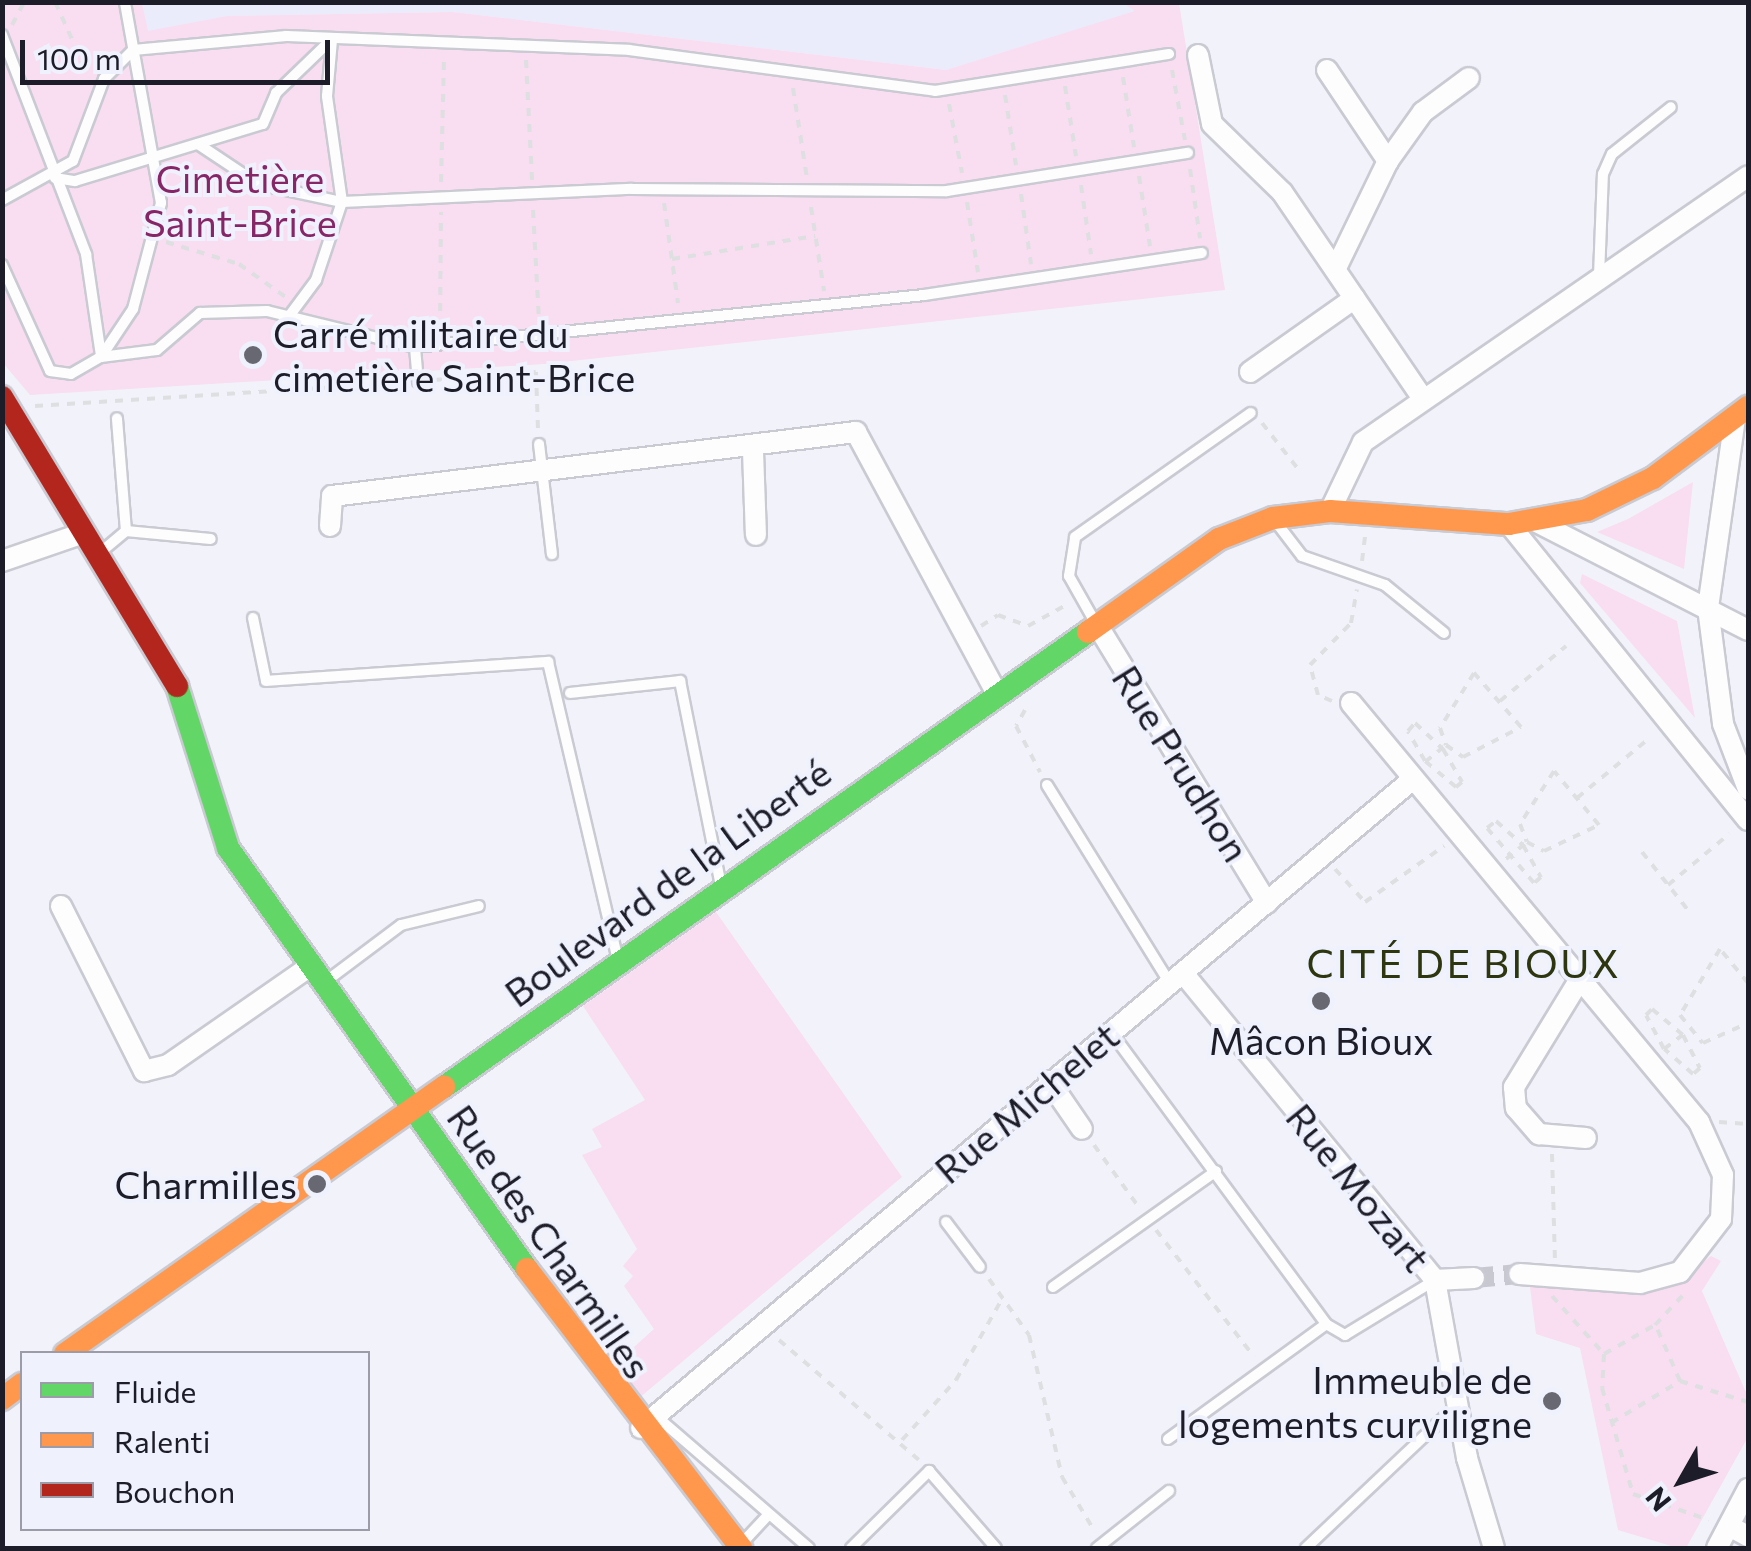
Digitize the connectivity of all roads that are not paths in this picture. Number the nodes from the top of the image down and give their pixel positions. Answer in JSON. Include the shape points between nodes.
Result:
{"nodes":[{"id":1,"x":125,"y":2,"type":"edge"},
{"id":2,"x":4,"y":36,"type":"edge"},
{"id":3,"x":332,"y":39,"type":"junction"},
{"id":4,"x":133,"y":50,"type":"junction"},
{"id":5,"x":1168,"y":54,"type":"dead end"},
{"id":6,"x":1198,"y":55,"type":"dead end"},
{"id":7,"x":1327,"y":70,"type":"dead end"},
{"id":8,"x":1469,"y":78,"type":"dead end"},
{"id":9,"x":1671,"y":107,"type":"dead end"},
{"id":10,"x":198,"y":144,"type":"junction"},
{"id":11,"x":157,"y":152,"type":"junction"},
{"id":12,"x":1188,"y":153,"type":"dead end"},
{"id":13,"x":1388,"y":161,"type":"junction"},
{"id":14,"x":1748,"y":176,"type":"edge"},
{"id":15,"x":55,"y":178,"type":"junction"},
{"id":16,"x":2,"y":200,"type":"edge"},
{"id":17,"x":342,"y":202,"type":"junction"},
{"id":18,"x":1202,"y":253,"type":"dead end"},
{"id":19,"x":2,"y":265,"type":"edge"},
{"id":20,"x":1336,"y":268,"type":"junction"},
{"id":21,"x":1599,"y":282,"type":"junction"},
{"id":22,"x":1356,"y":298,"type":"junction"},
{"id":23,"x":294,"y":311,"type":"junction"},
{"id":24,"x":416,"y":347,"type":"junction"},
{"id":25,"x":101,"y":356,"type":"junction"},
{"id":26,"x":1250,"y":372,"type":"dead end"},
{"id":27,"x":418,"y":382,"type":"road end"},
{"id":28,"x":1423,"y":399,"type":"junction"},
{"id":29,"x":6,"y":403,"type":"edge"},
{"id":30,"x":1742,"y":412,"type":"edge"},
{"id":31,"x":1251,"y":414,"type":"road end"},
{"id":32,"x":117,"y":418,"type":"dead end"},
{"id":33,"x":539,"y":444,"type":"road end"},
{"id":34,"x":752,"y":451,"type":"junction"},
{"id":35,"x":544,"y":474,"type":"junction"},
{"id":36,"x":1330,"y":511,"type":"junction"},
{"id":37,"x":1273,"y":518,"type":"junction"},
{"id":38,"x":1536,"y":521,"type":"junction"},
{"id":39,"x":1509,"y":524,"type":"junction"},
{"id":40,"x":330,"y":526,"type":"dead end"},
{"id":41,"x":126,"y":531,"type":"junction"},
{"id":42,"x":84,"y":533,"type":"junction"},
{"id":43,"x":756,"y":535,"type":"dead end"},
{"id":44,"x":211,"y":540,"type":"dead end"},
{"id":45,"x":97,"y":554,"type":"junction"},
{"id":46,"x":552,"y":554,"type":"dead end"},
{"id":47,"x":2,"y":561,"type":"edge"},
{"id":48,"x":1708,"y":608,"type":"junction"},
{"id":49,"x":253,"y":618,"type":"dead end"},
{"id":50,"x":1096,"y":623,"type":"junction"},
{"id":51,"x":1748,"y":630,"type":"edge"},
{"id":52,"x":1444,"y":633,"type":"dead end"},
{"id":53,"x":995,"y":690,"type":"junction"},
{"id":54,"x":570,"y":693,"type":"dead end"},
{"id":55,"x":1352,"y":703,"type":"road end"},
{"id":56,"x":1734,"y":751,"type":"junction"},
{"id":57,"x":1694,"y":762,"type":"junction"},
{"id":58,"x":1419,"y":770,"type":"junction"},
{"id":59,"x":1047,"y":784,"type":"road end"},
{"id":60,"x":1748,"y":789,"type":"edge"},
{"id":61,"x":1748,"y":820,"type":"edge"},
{"id":62,"x":721,"y":887,"type":"junction"},
{"id":63,"x":1267,"y":903,"type":"junction"},
{"id":64,"x":62,"y":906,"type":"dead end"},
{"id":65,"x":479,"y":906,"type":"dead end"},
{"id":66,"x":617,"y":962,"type":"junction"},
{"id":67,"x":318,"y":974,"type":"junction"},
{"id":68,"x":1176,"y":978,"type":"junction"},
{"id":69,"x":1580,"y":980,"type":"junction"},
{"id":70,"x":1110,"y":1031,"type":"junction"},
{"id":71,"x":1048,"y":1081,"type":"junction"},
{"id":72,"x":412,"y":1107,"type":"junction"},
{"id":73,"x":1082,"y":1129,"type":"road end"},
{"id":74,"x":1586,"y":1138,"type":"dead end"},
{"id":75,"x":1216,"y":1171,"type":"junction"},
{"id":76,"x":946,"y":1222,"type":"dead end"},
{"id":77,"x":980,"y":1267,"type":"road end"},
{"id":78,"x":1519,"y":1274,"type":"tunnel mouth"},
{"id":79,"x":1474,"y":1278,"type":"tunnel mouth"},
{"id":80,"x":1435,"y":1280,"type":"junction"},
{"id":81,"x":1053,"y":1287,"type":"dead end"},
{"id":82,"x":1326,"y":1324,"type":"junction"},
{"id":83,"x":68,"y":1351,"type":"edge"},
{"id":84,"x":1458,"y":1404,"type":"junction"},
{"id":85,"x":648,"y":1421,"type":"junction"},
{"id":86,"x":1168,"y":1439,"type":"dead end"},
{"id":87,"x":1748,"y":1489,"type":"edge"},
{"id":88,"x":1169,"y":1491,"type":"dead end"},
{"id":89,"x":768,"y":1515,"type":"junction"},
{"id":90,"x":1748,"y":1536,"type":"edge"},
{"id":91,"x":1722,"y":1542,"type":"edge"},
{"id":92,"x":740,"y":1547,"type":"edge"},
{"id":93,"x":1098,"y":1547,"type":"edge"},
{"id":94,"x":809,"y":1548,"type":"edge"},
{"id":95,"x":852,"y":1548,"type":"edge"},
{"id":96,"x":996,"y":1548,"type":"edge"},
{"id":97,"x":1306,"y":1548,"type":"edge"},
{"id":98,"x":1494,"y":1548,"type":"edge"}],
"edges":[{"from":1,"to":4,"type":"lane"},
{"from":2,"to":15,"type":"lane"},
{"from":3,"to":4,"type":"lane"},
{"from":3,"to":5,"type":"lane","via":[[628,50],[935,91]]},
{"from":3,"to":10,"type":"lane","via":[[276,93],[263,124]]},
{"from":3,"to":17,"type":"lane","via":[[326,96]]},
{"from":4,"to":11,"type":"lane"},
{"from":4,"to":15,"type":"lane","via":[[98,96],[72,161]]},
{"from":6,"to":20,"type":"street","via":[[1212,124],[1282,192]]},
{"from":7,"to":13,"type":"street"},
{"from":8,"to":13,"type":"street","via":[[1423,112]]},
{"from":9,"to":21,"type":"lane","via":[[1612,154],[1602,174]]},
{"from":10,"to":11,"type":"lane"},
{"from":10,"to":17,"type":"lane","via":[[258,184]]},
{"from":11,"to":15,"type":"lane","via":[[76,181]]},
{"from":11,"to":25,"type":"lane","via":[[152,238],[133,308]]},
{"from":12,"to":17,"type":"lane","via":[[947,192],[662,189]]},
{"from":13,"to":20,"type":"street"},
{"from":14,"to":21,"type":"street"},
{"from":15,"to":16,"type":"lane"},
{"from":15,"to":25,"type":"lane","via":[[86,254]]},
{"from":17,"to":23,"type":"lane"},
{"from":18,"to":24,"type":"lane","via":[[680,322]]},
{"from":19,"to":25,"type":"lane","via":[[50,370],[71,374]]},
{"from":20,"to":22,"type":"street"},
{"from":21,"to":28,"type":"street"},
{"from":22,"to":26,"type":"street"},
{"from":22,"to":28,"type":"street"},
{"from":23,"to":24,"type":"lane"},
{"from":23,"to":25,"type":"lane","via":[[200,314],[157,350]]},
{"from":24,"to":27,"type":"lane"},
{"from":28,"to":36,"type":"street","via":[[1357,448]]},
{"from":29,"to":42,"type":"main road","name":"Rue des Charmilles"},
{"from":30,"to":38,"type":"main road","name":"Boulevard de la Liberté","via":[[1653,478],[1587,510]]},
{"from":30,"to":48,"type":"street"},
{"from":31,"to":50,"type":"lane","via":[[1075,537],[1066,562]]},
{"from":32,"to":41,"type":"lane"},
{"from":33,"to":35,"type":"lane"},
{"from":34,"to":35,"type":"street"},
{"from":34,"to":43,"type":"street"},
{"from":34,"to":53,"type":"street","via":[[856,432]]},
{"from":35,"to":40,"type":"street","via":[[332,496]]},
{"from":35,"to":46,"type":"lane"},
{"from":36,"to":37,"type":"main road","name":"Boulevard de la Liberté"},
{"from":36,"to":39,"type":"main road","name":"Boulevard de la Liberté"},
{"from":37,"to":50,"type":"main road","name":"Boulevard de la Liberté","via":[[1193,554]]},
{"from":37,"to":52,"type":"lane","via":[[1302,556],[1413,600]]},
{"from":38,"to":39,"type":"main road","name":"Boulevard de la Liberté"},
{"from":38,"to":48,"type":"street"},
{"from":39,"to":57,"type":"street"},
{"from":41,"to":44,"type":"lane"},
{"from":41,"to":45,"type":"lane"},
{"from":42,"to":45,"type":"main road","name":"Rue des Charmilles"},
{"from":42,"to":47,"type":"street"},
{"from":45,"to":67,"type":"main road","name":"Rue des Charmilles","via":[[181,693],[228,848]]},
{"from":48,"to":51,"type":"street"},
{"from":48,"to":56,"type":"street"},
{"from":49,"to":66,"type":"lane","via":[[266,681],[548,662]]},
{"from":50,"to":53,"type":"main road","name":"Boulevard de la Liberté"},
{"from":50,"to":63,"type":"street","name":"Rue Prudhon"},
{"from":53,"to":62,"type":"main road","name":"Boulevard de la Liberté"},
{"from":54,"to":62,"type":"lane","via":[[680,681]]},
{"from":55,"to":58,"type":"street"},
{"from":56,"to":57,"type":"street"},
{"from":56,"to":60,"type":"street"},
{"from":57,"to":61,"type":"street"},
{"from":58,"to":63,"type":"street","name":"Rue Michelet"},
{"from":58,"to":69,"type":"street","via":[[1460,834]]},
{"from":59,"to":68,"type":"lane"},
{"from":62,"to":66,"type":"main road","name":"Boulevard de la Liberté"},
{"from":63,"to":68,"type":"street","name":"Rue Michelet"},
{"from":64,"to":67,"type":"street","via":[[144,1071],[168,1064]]},
{"from":65,"to":67,"type":"lane","via":[[401,925]]},
{"from":66,"to":72,"type":"main road","name":"Boulevard de la Liberté"},
{"from":67,"to":72,"type":"main road","name":"Rue des Charmilles"},
{"from":68,"to":70,"type":"street","name":"Rue Michelet"},
{"from":68,"to":80,"type":"street","name":"Rue Mozart"},
{"from":69,"to":74,"type":"street","via":[[1514,1087],[1528,1126],[1551,1138]]},
{"from":69,"to":78,"type":"street","via":[[1699,1122],[1725,1197],[1700,1256],[1640,1282]]},
{"from":70,"to":71,"type":"street","name":"Rue Michelet"},
{"from":70,"to":75,"type":"lane"},
{"from":71,"to":73,"type":"street"},
{"from":71,"to":85,"type":"street","name":"Rue Michelet"},
{"from":72,"to":83,"type":"main road","name":"Boulevard de la Liberté"},
{"from":72,"to":85,"type":"main road","name":"Rue des Charmilles"},
{"from":75,"to":81,"type":"lane"},
{"from":75,"to":82,"type":"lane"},
{"from":76,"to":77,"type":"lane"},
{"from":79,"to":80,"type":"street"},
{"from":80,"to":82,"type":"lane","via":[[1345,1335]]},
{"from":80,"to":84,"type":"street","name":"Rue Mozart"},
{"from":82,"to":86,"type":"lane"},
{"from":84,"to":97,"type":"lane"},
{"from":84,"to":98,"type":"street","name":"Rue Mozart"},
{"from":85,"to":89,"type":"lane"},
{"from":85,"to":92,"type":"main road","name":"Rue des Charmilles"},
{"from":87,"to":91,"type":"street"},
{"from":88,"to":93,"type":"lane","via":[[1112,1545]]},
{"from":89,"to":92,"type":"lane"},
{"from":89,"to":94,"type":"lane"},
{"from":90,"to":91,"type":"street"},
{"from":95,"to":96,"type":"lane","via":[[929,1471]]}]}
